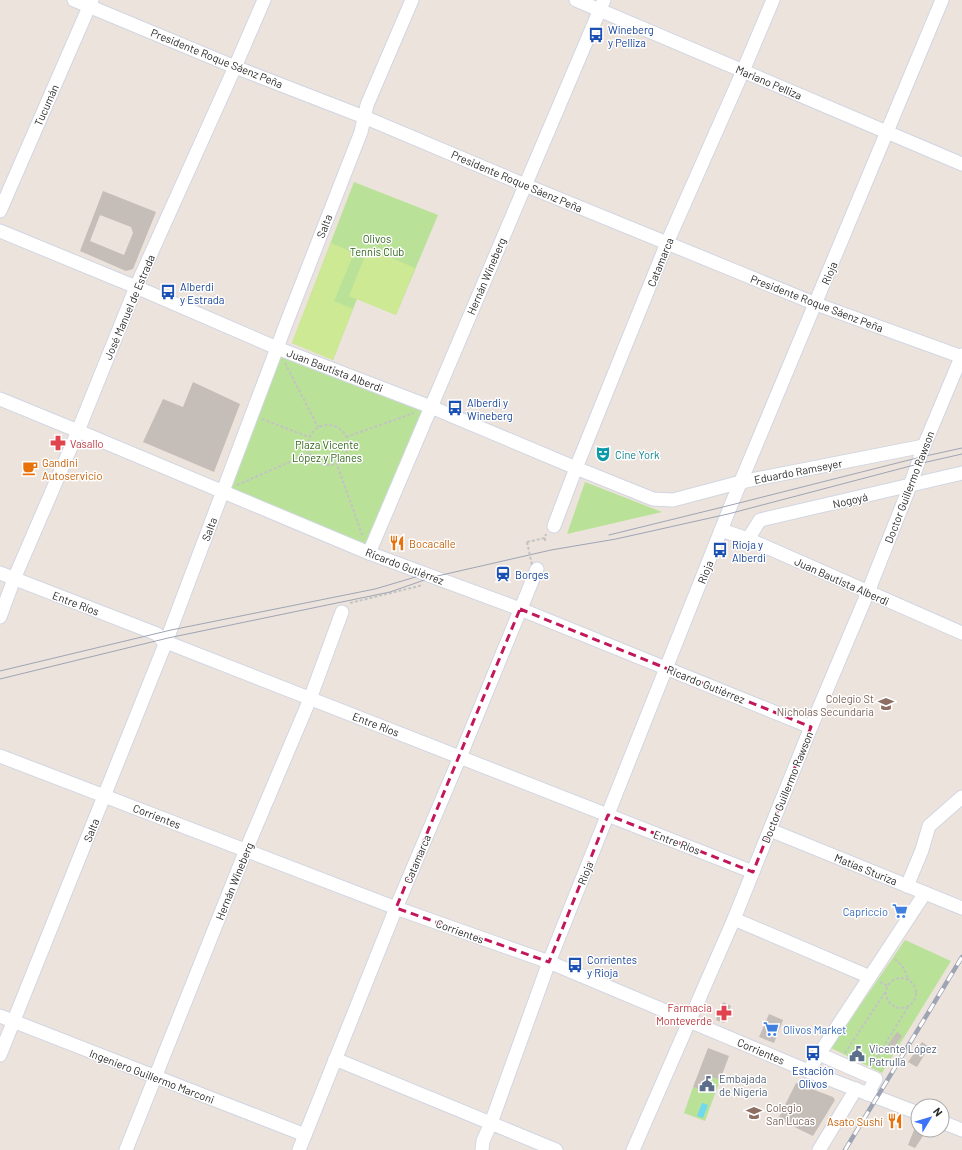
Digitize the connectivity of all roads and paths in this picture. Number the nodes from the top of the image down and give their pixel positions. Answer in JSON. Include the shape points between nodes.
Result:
{"nodes":[{"id":1,"x":74,"y":0,"type":"edge"},
{"id":2,"x":264,"y":0,"type":"edge"},
{"id":3,"x":412,"y":0,"type":"edge"},
{"id":4,"x":576,"y":0,"type":"edge"},
{"id":5,"x":773,"y":0,"type":"edge"},
{"id":6,"x":942,"y":0,"type":"edge"},
{"id":7,"x":90,"y":3,"type":"edge"},
{"id":8,"x":602,"y":5,"type":"edge"},
{"id":9,"x":235,"y":66,"type":"junction"},
{"id":10,"x":743,"y":72,"type":"junction"},
{"id":11,"x":364,"y":117,"type":"junction"},
{"id":12,"x":887,"y":133,"type":"junction"},
{"id":13,"x":962,"y":164,"type":"edge"},
{"id":14,"x":525,"y":185,"type":"junction"},
{"id":15,"x":0,"y":211,"type":"edge"},
{"id":16,"x":0,"y":231,"type":"edge"},
{"id":17,"x":667,"y":243,"type":"junction"},
{"id":18,"x":136,"y":287,"type":"junction"},
{"id":19,"x":816,"y":304,"type":"junction"},
{"id":20,"x":277,"y":348,"type":"junction"},
{"id":21,"x":962,"y":356,"type":"edge"},
{"id":22,"x":0,"y":399,"type":"edge"},
{"id":23,"x":430,"y":407,"type":"junction"},
{"id":24,"x":257,"y":417,"type":"dead end"},
{"id":25,"x":318,"y":427,"type":"junction"},
{"id":26,"x":78,"y":431,"type":"junction"},
{"id":27,"x":309,"y":437,"type":"junction"},
{"id":28,"x":346,"y":437,"type":"junction"},
{"id":29,"x":924,"y":446,"type":"junction"},
{"id":30,"x":310,"y":453,"type":"junction"},
{"id":31,"x":336,"y":462,"type":"junction"},
{"id":32,"x":576,"y":468,"type":"junction"},
{"id":33,"x":962,"y":473,"type":"edge"},
{"id":34,"x":741,"y":482,"type":"junction"},
{"id":35,"x":910,"y":486,"type":"junction"},
{"id":36,"x":223,"y":492,"type":"junction"},
{"id":37,"x":673,"y":500,"type":"joint"},
{"id":38,"x":554,"y":526,"type":"dead end"},
{"id":39,"x":721,"y":530,"type":"junction"},
{"id":40,"x":545,"y":538,"type":"dead end"},
{"id":41,"x":748,"y":539,"type":"junction"},
{"id":42,"x":369,"y":553,"type":"junction"},
{"id":43,"x":534,"y":567,"type":"joint"},
{"id":44,"x":0,"y":573,"type":"edge"},
{"id":45,"x":437,"y":578,"type":"junction"},
{"id":46,"x":14,"y":579,"type":"junction"},
{"id":47,"x":868,"y":592,"type":"junction"},
{"id":48,"x":520,"y":609,"type":"junction"},
{"id":49,"x":342,"y":612,"type":"joint"},
{"id":50,"x":0,"y":617,"type":"edge"},
{"id":51,"x":962,"y":633,"type":"edge"},
{"id":52,"x":166,"y":642,"type":"junction"},
{"id":53,"x":666,"y":668,"type":"junction"},
{"id":54,"x":310,"y":698,"type":"junction"},
{"id":55,"x":812,"y":727,"type":"junction"},
{"id":56,"x":0,"y":756,"type":"edge"},
{"id":57,"x":460,"y":757,"type":"junction"},
{"id":58,"x":104,"y":796,"type":"junction"},
{"id":59,"x":962,"y":797,"type":"edge"},
{"id":60,"x":608,"y":815,"type":"junction"},
{"id":61,"x":770,"y":830,"type":"junction"},
{"id":62,"x":246,"y":850,"type":"junction"},
{"id":63,"x":753,"y":872,"type":"junction"},
{"id":64,"x":907,"y":886,"type":"junction"},
{"id":65,"x":925,"y":893,"type":"junction"},
{"id":66,"x":396,"y":908,"type":"junction"},
{"id":67,"x":962,"y":908,"type":"edge"},
{"id":68,"x":734,"y":920,"type":"junction"},
{"id":69,"x":885,"y":954,"type":"junction"},
{"id":70,"x":549,"y":962,"type":"junction"},
{"id":71,"x":870,"y":977,"type":"junction"},
{"id":72,"x":910,"y":981,"type":"junction"},
{"id":73,"x":886,"y":990,"type":"junction"},
{"id":74,"x":909,"y":1006,"type":"junction"},
{"id":75,"x":0,"y":1016,"type":"edge"},
{"id":76,"x":689,"y":1020,"type":"junction"},
{"id":77,"x":14,"y":1021,"type":"junction"},
{"id":78,"x":0,"y":1055,"type":"edge"},
{"id":79,"x":819,"y":1055,"type":"junction"},
{"id":80,"x":335,"y":1059,"type":"junction"},
{"id":81,"x":838,"y":1062,"type":"junction"},
{"id":82,"x":808,"y":1071,"type":"junction"},
{"id":83,"x":866,"y":1074,"type":"junction"},
{"id":84,"x":155,"y":1077,"type":"junction"},
{"id":85,"x":861,"y":1092,"type":"junction"},
{"id":86,"x":910,"y":1110,"type":"edge"},
{"id":87,"x":491,"y":1123,"type":"junction"},
{"id":88,"x":950,"y":1125,"type":"edge"},
{"id":89,"x":962,"y":1130,"type":"edge"},
{"id":90,"x":305,"y":1135,"type":"junction"},
{"id":91,"x":126,"y":1150,"type":"edge"},
{"id":92,"x":299,"y":1150,"type":"edge"},
{"id":93,"x":482,"y":1150,"type":"edge"},
{"id":94,"x":556,"y":1150,"type":"edge"},
{"id":95,"x":633,"y":1150,"type":"edge"},
{"id":96,"x":819,"y":1150,"type":"edge"}],
"edges":[{"from":1,"to":7,"type":"street","name":"Presidente Roque Sáenz Peña"},
{"from":2,"to":9,"type":"street","name":"José Manuel de Estrada"},
{"from":3,"to":11,"type":"street","name":"Salta"},
{"from":4,"to":8,"type":"street","name":"Mariano Pelliza"},
{"from":5,"to":10,"type":"street","name":"Catamarca"},
{"from":6,"to":12,"type":"street","name":"Rioja"},
{"from":7,"to":9,"type":"street","name":"Presidente Roque Sáenz Peña"},
{"from":7,"to":15,"type":"street","name":"Tucumán"},
{"from":8,"to":10,"type":"street","name":"Mariano Pelliza"},
{"from":8,"to":14,"type":"street","name":"Hernán Wineberg"},
{"from":9,"to":11,"type":"street","name":"Presidente Roque Sáenz Peña"},
{"from":9,"to":18,"type":"street","name":"José Manuel de Estrada"},
{"from":10,"to":12,"type":"street","name":"Mariano Pelliza"},
{"from":10,"to":17,"type":"street","name":"Catamarca"},
{"from":11,"to":14,"type":"street","name":"Presidente Roque Sáenz Peña"},
{"from":11,"to":20,"type":"street","name":"Salta","via":[[361,132]]},
{"from":12,"to":13,"type":"street","name":"Mariano Pelliza"},
{"from":12,"to":19,"type":"street","name":"Rioja"},
{"from":14,"to":17,"type":"street","name":"Presidente Roque Sáenz Peña"},
{"from":14,"to":23,"type":"street","name":"Hernán Wineberg"},
{"from":16,"to":18,"type":"street","name":"Juan Bautista Alberdi"},
{"from":17,"to":19,"type":"street","name":"Presidente Roque Sáenz Peña"},
{"from":17,"to":32,"type":"street","name":"Catamarca"},
{"from":18,"to":20,"type":"street","name":"Juan Bautista Alberdi"},
{"from":18,"to":26,"type":"street","name":"José Manuel de Estrada"},
{"from":19,"to":21,"type":"street","name":"Presidente Roque Sáenz Peña"},
{"from":19,"to":34,"type":"street","name":"Rioja"},
{"from":20,"to":23,"type":"street","name":"Juan Bautista Alberdi"},
{"from":20,"to":25,"type":"path"},
{"from":20,"to":36,"type":"street","name":"Salta"},
{"from":21,"to":29,"type":"street","name":"Doctor Guillermo Rawson"},
{"from":22,"to":26,"type":"street","name":"Ricardo Gutiérrez"},
{"from":23,"to":28,"type":"path"},
{"from":23,"to":32,"type":"street","name":"Juan Bautista Alberdi"},
{"from":23,"to":42,"type":"street","name":"Hernán Wineberg"},
{"from":24,"to":27,"type":"path"},
{"from":25,"to":27,"type":"path"},
{"from":25,"to":28,"type":"path","via":[[337,427]]},
{"from":26,"to":36,"type":"street","name":"Ricardo Gutiérrez"},
{"from":26,"to":46,"type":"street","name":"José Manuel de Estrada"},
{"from":27,"to":30,"type":"path"},
{"from":28,"to":31,"type":"path","via":[[347,450]]},
{"from":29,"to":34,"type":"street","name":"Eduardo Ramseyer"},
{"from":29,"to":35,"type":"street","name":"Doctor Guillermo Rawson"},
{"from":30,"to":31,"type":"path","via":[[320,463]]},
{"from":30,"to":36,"type":"path"},
{"from":31,"to":42,"type":"path"},
{"from":32,"to":37,"type":"street","name":"Juan Bautista Alberdi","via":[[653,499]]},
{"from":32,"to":38,"type":"street","name":"Catamarca"},
{"from":33,"to":35,"type":"street","name":"Nogoyá"},
{"from":34,"to":37,"type":"street","name":"Eduardo Ramseyer"},
{"from":34,"to":39,"type":"street","name":"Rioja"},
{"from":35,"to":41,"type":"street","name":"Nogoyá","via":[[760,520]]},
{"from":35,"to":47,"type":"street","name":"Doctor Guillermo Rawson"},
{"from":36,"to":42,"type":"street","name":"Ricardo Gutiérrez"},
{"from":36,"to":52,"type":"street","name":"Salta"},
{"from":39,"to":41,"type":"street","name":"Juan Bautista Alberdi"},
{"from":39,"to":53,"type":"street","name":"Rioja"},
{"from":40,"to":43,"type":"path","bridge":true,"via":[[527,542]]},
{"from":41,"to":47,"type":"street","name":"Juan Bautista Alberdi"},
{"from":42,"to":45,"type":"street","name":"Ricardo Gutiérrez"},
{"from":43,"to":48,"type":"street","name":"Catamarca"},
{"from":44,"to":46,"type":"street","name":"Entre Ríos"},
{"from":45,"to":48,"type":"street","name":"Ricardo Gutiérrez"},
{"from":45,"to":49,"type":"path","via":[[422,586],[346,604]]},
{"from":46,"to":50,"type":"street","name":"José Manuel de Estrada"},
{"from":46,"to":52,"type":"street","name":"Entre Ríos","via":[[157,634]]},
{"from":47,"to":51,"type":"street","name":"Juan Bautista Alberdi"},
{"from":47,"to":55,"type":"street","name":"Doctor Guillermo Rawson"},
{"from":48,"to":53,"type":"street","name":"Ricardo Gutiérrez"},
{"from":48,"to":57,"type":"street","name":"Catamarca"},
{"from":49,"to":54,"type":"street","name":"Hernán Wineberg"},
{"from":52,"to":54,"type":"street","name":"Entre Ríos"},
{"from":52,"to":58,"type":"street","name":"Salta"},
{"from":53,"to":55,"type":"street","name":"Ricardo Gutiérrez"},
{"from":53,"to":60,"type":"street","name":"Rioja"},
{"from":54,"to":57,"type":"street","name":"Entre Ríos"},
{"from":54,"to":62,"type":"street","name":"Hernán Wineberg"},
{"from":55,"to":61,"type":"street","name":"Doctor Guillermo Rawson"},
{"from":56,"to":58,"type":"street","name":"Corrientes"},
{"from":57,"to":60,"type":"street","name":"Entre Ríos"},
{"from":57,"to":66,"type":"street","name":"Catamarca"},
{"from":58,"to":62,"type":"street","name":"Corrientes"},
{"from":58,"to":77,"type":"street","name":"Salta"},
{"from":59,"to":64,"type":"street","via":[[929,826]]},
{"from":60,"to":63,"type":"street","name":"Entre Ríos"},
{"from":60,"to":70,"type":"street","name":"Rioja"},
{"from":61,"to":63,"type":"street","name":"Doctor Guillermo Rawson"},
{"from":61,"to":64,"type":"street","name":"Matías Sturiza"},
{"from":62,"to":66,"type":"street","name":"Corrientes"},
{"from":62,"to":84,"type":"street","name":"Hernán Wineberg"},
{"from":63,"to":68,"type":"street","name":"Doctor Guillermo Rawson"},
{"from":64,"to":65,"type":"street","name":"Matías Sturiza"},
{"from":65,"to":67,"type":"street","name":"Matías Sturiza"},
{"from":65,"to":69,"type":"street"},
{"from":66,"to":70,"type":"street","name":"Corrientes"},
{"from":66,"to":80,"type":"street","name":"Catamarca"},
{"from":68,"to":71,"type":"street"},
{"from":68,"to":76,"type":"street","name":"Doctor Guillermo Rawson"},
{"from":69,"to":71,"type":"street"},
{"from":69,"to":72,"type":"path","via":[[898,962]]},
{"from":70,"to":76,"type":"street","name":"Corrientes"},
{"from":70,"to":87,"type":"street","name":"Rioja"},
{"from":71,"to":79,"type":"street"},
{"from":72,"to":73,"type":"path","via":[[895,979]]},
{"from":72,"to":74,"type":"path","via":[[916,994]]},
{"from":73,"to":74,"type":"path","via":[[888,1000],[894,1007]]},
{"from":73,"to":81,"type":"path"},
{"from":74,"to":83,"type":"path"},
{"from":75,"to":77,"type":"street","name":"Ingeniero Guillermo Marconi"},
{"from":76,"to":82,"type":"street","name":"Corrientes"},
{"from":76,"to":95,"type":"street","name":"Doctor Guillermo Rawson"},
{"from":77,"to":78,"type":"street","name":"Salta"},
{"from":77,"to":84,"type":"street","name":"Ingeniero Guillermo Marconi"},
{"from":79,"to":81,"type":"street"},
{"from":79,"to":82,"type":"street"},
{"from":80,"to":87,"type":"street"},
{"from":80,"to":90,"type":"street","name":"Catamarca"},
{"from":81,"to":83,"type":"street"},
{"from":82,"to":85,"type":"street","name":"Corrientes"},
{"from":83,"to":85,"type":"street","via":[[876,1079]]},
{"from":84,"to":90,"type":"street","name":"Ingeniero Guillermo Marconi"},
{"from":84,"to":91,"type":"street","name":"Hernán Wineberg"},
{"from":85,"to":86,"type":"street","name":"Corrientes"},
{"from":85,"to":96,"type":"street"},
{"from":87,"to":93,"type":"street","name":"Rioja"},
{"from":87,"to":94,"type":"street"},
{"from":88,"to":89,"type":"street"},
{"from":90,"to":92,"type":"street","name":"Catamarca"}]}
